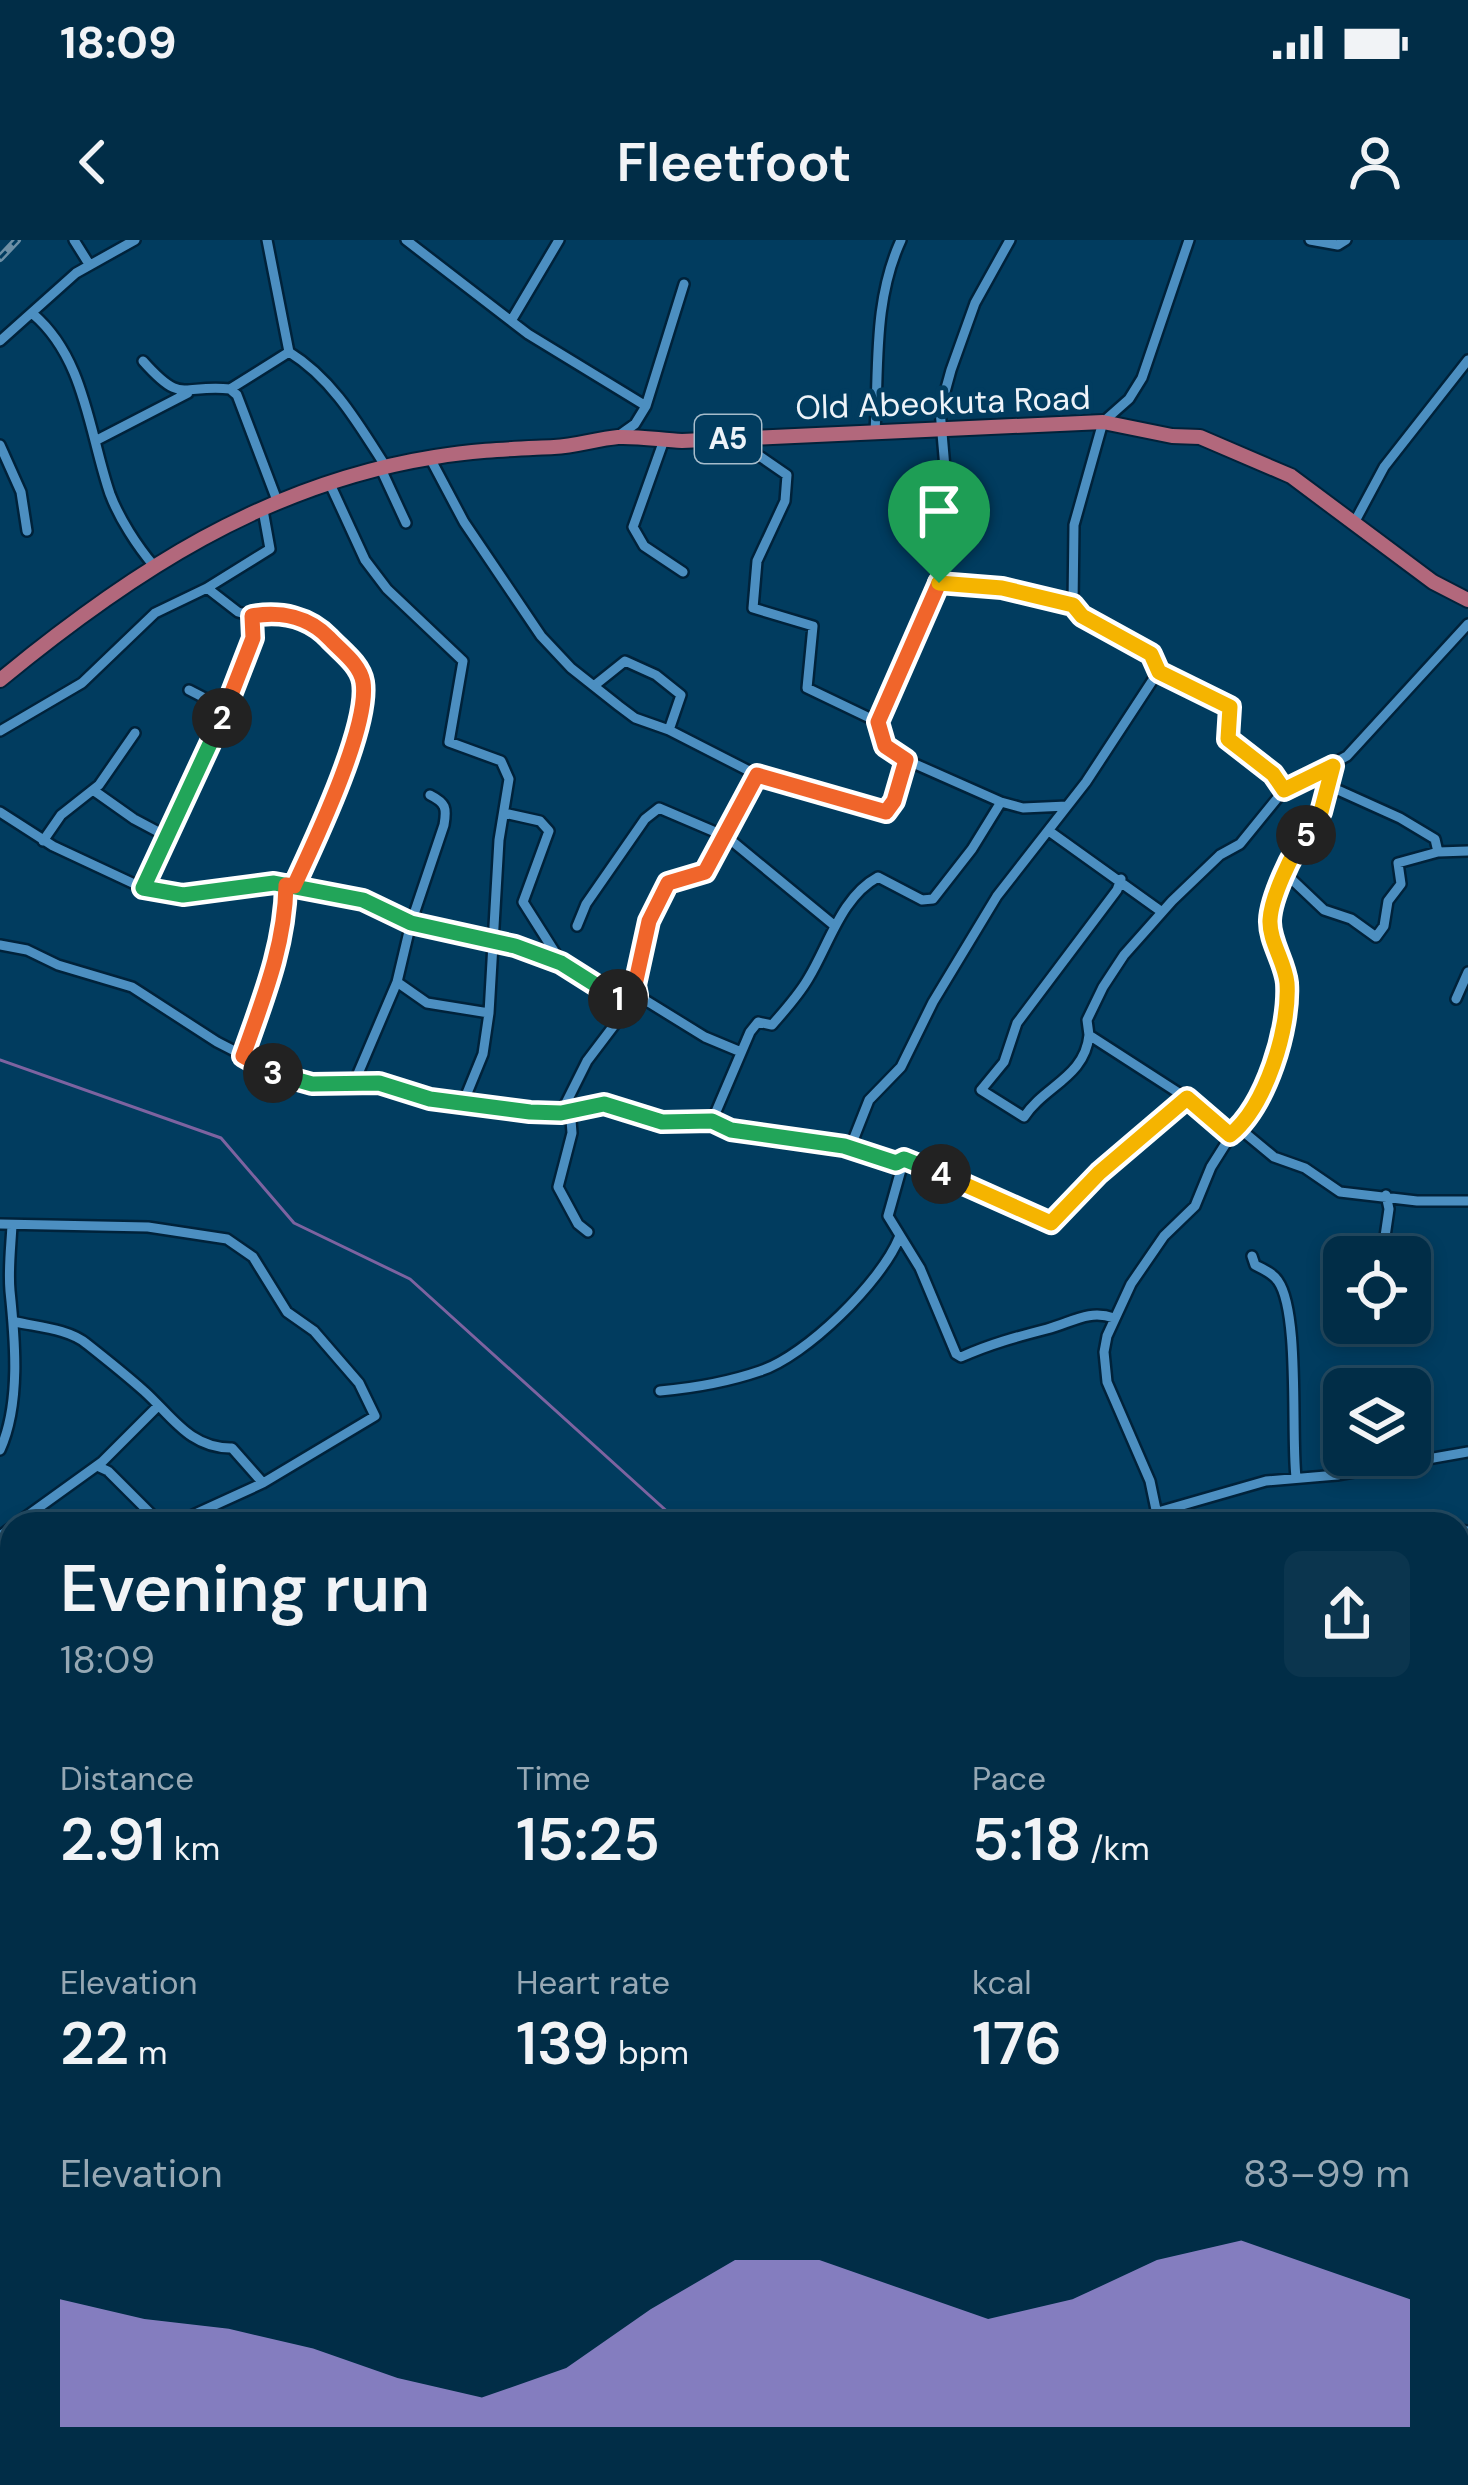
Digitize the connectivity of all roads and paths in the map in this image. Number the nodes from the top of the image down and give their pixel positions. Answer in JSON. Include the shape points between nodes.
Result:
{"nodes":[{"id":1,"x":74,"y":240,"type":"edge"},
{"id":2,"x":135,"y":240,"type":"edge"},
{"id":3,"x":267,"y":240,"type":"edge"},
{"id":4,"x":406,"y":240,"type":"edge"},
{"id":5,"x":559,"y":240,"type":"edge"},
{"id":6,"x":901,"y":240,"type":"edge"},
{"id":7,"x":1010,"y":240,"type":"edge"},
{"id":8,"x":1189,"y":240,"type":"edge"},
{"id":9,"x":1310,"y":240,"type":"edge"},
{"id":10,"x":1346,"y":240,"type":"edge"},
{"id":11,"x":89,"y":264,"type":"junction"},
{"id":12,"x":684,"y":284,"type":"dead end"},
{"id":13,"x":33,"y":314,"type":"junction"},
{"id":14,"x":511,"y":321,"type":"junction"},
{"id":15,"x":0,"y":341,"type":"edge"},
{"id":16,"x":289,"y":352,"type":"junction"},
{"id":17,"x":1468,"y":360,"type":"edge"},
{"id":18,"x":143,"y":362,"type":"dead end"},
{"id":19,"x":230,"y":389,"type":"junction"},
{"id":20,"x":188,"y":393,"type":"junction"},
{"id":21,"x":646,"y":406,"type":"junction"},
{"id":22,"x":1103,"y":422,"type":"junction"},
{"id":23,"x":942,"y":427,"type":"junction"},
{"id":24,"x":875,"y":431,"type":"junction"},
{"id":25,"x":616,"y":437,"type":"junction"},
{"id":26,"x":747,"y":438,"type":"junction"},
{"id":27,"x":97,"y":440,"type":"junction"},
{"id":28,"x":664,"y":440,"type":"junction"},
{"id":29,"x":0,"y":445,"type":"edge"},
{"id":30,"x":430,"y":458,"type":"junction"},
{"id":31,"x":384,"y":468,"type":"junction"},
{"id":32,"x":329,"y":484,"type":"junction"},
{"id":33,"x":270,"y":506,"type":"junction"},
{"id":34,"x":406,"y":523,"type":"dead end"},
{"id":35,"x":1354,"y":523,"type":"junction"},
{"id":36,"x":28,"y":531,"type":"dead end"},
{"id":37,"x":154,"y":566,"type":"junction"},
{"id":38,"x":683,"y":572,"type":"dead end"},
{"id":39,"x":939,"y":583,"type":"junction"},
{"id":40,"x":207,"y":588,"type":"junction"},
{"id":41,"x":1468,"y":600,"type":"edge"},
{"id":42,"x":1073,"y":605,"type":"junction"},
{"id":43,"x":252,"y":616,"type":"junction"},
{"id":44,"x":1468,"y":624,"type":"edge"},
{"id":45,"x":1159,"y":672,"type":"junction"},
{"id":46,"x":0,"y":680,"type":"edge"},
{"id":47,"x":595,"y":685,"type":"junction"},
{"id":48,"x":189,"y":690,"type":"dead end"},
{"id":49,"x":226,"y":709,"type":"junction"},
{"id":50,"x":878,"y":722,"type":"junction"},
{"id":51,"x":669,"y":730,"type":"junction"},
{"id":52,"x":0,"y":731,"type":"edge"},
{"id":53,"x":134,"y":733,"type":"dead end"},
{"id":54,"x":906,"y":760,"type":"junction"},
{"id":55,"x":1333,"y":766,"type":"junction"},
{"id":56,"x":757,"y":775,"type":"junction"},
{"id":57,"x":1329,"y":786,"type":"junction"},
{"id":58,"x":93,"y":790,"type":"junction"},
{"id":59,"x":1284,"y":790,"type":"junction"},
{"id":60,"x":430,"y":795,"type":"dead end"},
{"id":61,"x":1001,"y":802,"type":"junction"},
{"id":62,"x":1068,"y":806,"type":"junction"},
{"id":63,"x":0,"y":812,"type":"edge"},
{"id":64,"x":504,"y":813,"type":"junction"},
{"id":65,"x":1049,"y":831,"type":"junction"},
{"id":66,"x":166,"y":836,"type":"junction"},
{"id":67,"x":727,"y":837,"type":"junction"},
{"id":68,"x":43,"y":841,"type":"junction"},
{"id":69,"x":1468,"y":851,"type":"edge"},
{"id":70,"x":1438,"y":853,"type":"junction"},
{"id":71,"x":1286,"y":873,"type":"junction"},
{"id":72,"x":1121,"y":879,"type":"junction"},
{"id":73,"x":290,"y":885,"type":"junction"},
{"id":74,"x":143,"y":888,"type":"junction"},
{"id":75,"x":1162,"y":912,"type":"junction"},
{"id":76,"x":411,"y":923,"type":"junction"},
{"id":77,"x":578,"y":926,"type":"dead end"},
{"id":78,"x":835,"y":926,"type":"junction"},
{"id":79,"x":494,"y":942,"type":"junction"},
{"id":80,"x":0,"y":945,"type":"edge"},
{"id":81,"x":561,"y":963,"type":"junction"},
{"id":82,"x":1468,"y":972,"type":"edge"},
{"id":83,"x":397,"y":982,"type":"junction"},
{"id":84,"x":637,"y":995,"type":"junction"},
{"id":85,"x":1456,"y":999,"type":"dead end"},
{"id":86,"x":628,"y":1004,"type":"junction"},
{"id":87,"x":489,"y":1013,"type":"junction"},
{"id":88,"x":1089,"y":1035,"type":"junction"},
{"id":89,"x":741,"y":1052,"type":"junction"},
{"id":90,"x":243,"y":1056,"type":"junction"},
{"id":91,"x":354,"y":1083,"type":"junction"},
{"id":92,"x":1187,"y":1098,"type":"junction"},
{"id":93,"x":463,"y":1103,"type":"junction"},
{"id":94,"x":574,"y":1108,"type":"junction"},
{"id":95,"x":561,"y":1113,"type":"junction"},
{"id":96,"x":712,"y":1121,"type":"junction"},
{"id":97,"x":571,"y":1122,"type":"junction"},
{"id":98,"x":1234,"y":1131,"type":"junction"},
{"id":99,"x":850,"y":1148,"type":"junction"},
{"id":100,"x":904,"y":1159,"type":"junction"},
{"id":101,"x":1386,"y":1195,"type":"junction"},
{"id":102,"x":1468,"y":1201,"type":"edge"},
{"id":103,"x":6,"y":1224,"type":"edge"},
{"id":104,"x":588,"y":1232,"type":"dead end"},
{"id":105,"x":1385,"y":1236,"type":"edge"},
{"id":106,"x":899,"y":1238,"type":"junction"},
{"id":107,"x":1252,"y":1256,"type":"dead end"},
{"id":108,"x":1114,"y":1318,"type":"junction"},
{"id":109,"x":16,"y":1322,"type":"junction"},
{"id":110,"x":660,"y":1391,"type":"dead end"},
{"id":111,"x":156,"y":1408,"type":"junction"},
{"id":112,"x":0,"y":1450,"type":"edge"},
{"id":113,"x":1468,"y":1452,"type":"edge"},
{"id":114,"x":98,"y":1466,"type":"junction"},
{"id":115,"x":1296,"y":1477,"type":"junction"},
{"id":116,"x":263,"y":1483,"type":"junction"},
{"id":117,"x":33,"y":1512,"type":"edge"},
{"id":118,"x":149,"y":1512,"type":"edge"},
{"id":119,"x":199,"y":1512,"type":"edge"},
{"id":120,"x":1157,"y":1512,"type":"edge"},
{"id":121,"x":1175,"y":1512,"type":"edge"}],
"edges":[{"from":1,"to":11,"type":"street"},
{"from":2,"to":11,"type":"street"},
{"from":3,"to":16,"type":"street"},
{"from":4,"to":14,"type":"street"},
{"from":5,"to":14,"type":"street"},
{"from":6,"to":24,"type":"street","via":[[878,315]]},
{"from":7,"to":23,"type":"street","via":[[975,303],[940,410]]},
{"from":8,"to":22,"type":"street","via":[[1142,378]]},
{"from":9,"to":10,"type":"street"},
{"from":11,"to":13,"type":"street"},
{"from":12,"to":21,"type":"street"},
{"from":13,"to":15,"type":"street"},
{"from":13,"to":27,"type":"street","via":[[57,339]]},
{"from":14,"to":21,"type":"street"},
{"from":16,"to":19,"type":"street"},
{"from":16,"to":31,"type":"street","via":[[329,386]]},
{"from":17,"to":35,"type":"street","via":[[1384,467]]},
{"from":18,"to":20,"type":"street","via":[[170,388]]},
{"from":19,"to":20,"type":"street"},
{"from":19,"to":33,"type":"street"},
{"from":20,"to":27,"type":"street"},
{"from":21,"to":25,"type":"street"},
{"from":22,"to":23,"type":"highway","name":"Old Abeokuta Road","number":"A5"},
{"from":22,"to":35,"type":"highway","name":"Old Abeokuta Road","number":"A5","via":[[1200,436],[1291,476]]},
{"from":22,"to":42,"type":"street","via":[[1074,524]]},
{"from":23,"to":24,"type":"highway","name":"Old Abeokuta Road","number":"A5"},
{"from":23,"to":39,"type":"street","via":[[948,503]]},
{"from":24,"to":26,"type":"highway","name":"Old Abeokuta Road","number":"A5"},
{"from":25,"to":28,"type":"highway","name":"Old Abeokuta Road","number":"A5"},
{"from":25,"to":30,"type":"highway","name":"Old Abeokuta Road","number":"A5"},
{"from":26,"to":28,"type":"highway","name":"Old Abeokuta Road","number":"A5"},
{"from":26,"to":50,"type":"street","via":[[787,476],[785,501],[757,561],[753,608],[813,626],[807,688]]},
{"from":27,"to":37,"type":"street","via":[[111,496]]},
{"from":28,"to":38,"type":"street","via":[[633,527],[644,546]]},
{"from":29,"to":36,"type":"street","via":[[22,493]]},
{"from":30,"to":31,"type":"highway","name":"Old Abeokuta Road","number":"A5"},
{"from":30,"to":47,"type":"street","via":[[502,583],[541,636]]},
{"from":31,"to":32,"type":"highway","name":"Old Abeokuta Road","number":"A5"},
{"from":31,"to":34,"type":"street"},
{"from":32,"to":33,"type":"highway","name":"Old Abeokuta Road","number":"A5"},
{"from":32,"to":64,"type":"street","via":[[365,560],[463,661],[448,738],[501,760],[509,779]]},
{"from":33,"to":37,"type":"highway","name":"Old Abeokuta Road","number":"A5"},
{"from":33,"to":40,"type":"street","via":[[270,549]]},
{"from":35,"to":41,"type":"highway","name":"Old Abeokuta Road","number":"A5"},
{"from":37,"to":46,"type":"highway","name":"Old Abeokuta Road","number":"A5","via":[[83,611]]},
{"from":39,"to":42,"type":"street"},
{"from":39,"to":50,"type":"street"},
{"from":40,"to":43,"type":"street"},
{"from":40,"to":52,"type":"street","via":[[155,613],[82,683]]},
{"from":42,"to":45,"type":"street","via":[[1151,654]]},
{"from":43,"to":49,"type":"street","via":[[253,638]]},
{"from":43,"to":73,"type":"street","via":[[318,626],[362,677],[353,739]]},
{"from":44,"to":55,"type":"street"},
{"from":45,"to":59,"type":"street","via":[[1230,707],[1228,739]]},
{"from":45,"to":62,"type":"street"},
{"from":47,"to":51,"type":"street","via":[[635,718]]},
{"from":47,"to":51,"type":"street","via":[[625,661],[656,674],[681,694]]},
{"from":48,"to":49,"type":"street"},
{"from":49,"to":66,"type":"street"},
{"from":50,"to":54,"type":"street","via":[[885,746]]},
{"from":51,"to":56,"type":"street"},
{"from":53,"to":58,"type":"street"},
{"from":54,"to":56,"type":"street","via":[[886,812]]},
{"from":54,"to":61,"type":"street"},
{"from":55,"to":57,"type":"street"},
{"from":55,"to":59,"type":"street"},
{"from":56,"to":67,"type":"street"},
{"from":57,"to":70,"type":"street","via":[[1435,838]]},
{"from":57,"to":71,"type":"street"},
{"from":58,"to":66,"type":"street"},
{"from":58,"to":68,"type":"street"},
{"from":59,"to":75,"type":"street","via":[[1249,835]]},
{"from":60,"to":76,"type":"street","via":[[443,802],[446,816]]},
{"from":61,"to":62,"type":"street"},
{"from":61,"to":78,"type":"street","via":[[938,895],[922,900],[878,877]]},
{"from":62,"to":65,"type":"street"},
{"from":63,"to":68,"type":"street"},
{"from":64,"to":79,"type":"street"},
{"from":64,"to":81,"type":"street","via":[[549,831],[523,902]]},
{"from":65,"to":72,"type":"street"},
{"from":65,"to":99,"type":"street","via":[[964,946],[901,1067],[869,1100]]},
{"from":66,"to":74,"type":"street"},
{"from":67,"to":77,"type":"street","via":[[671,810],[653,811]]},
{"from":67,"to":78,"type":"street"},
{"from":67,"to":84,"type":"street","via":[[705,872],[668,883],[658,900]]},
{"from":68,"to":74,"type":"street"},
{"from":69,"to":70,"type":"street"},
{"from":70,"to":71,"type":"street","via":[[1398,863],[1401,884],[1376,937],[1324,910]]},
{"from":71,"to":98,"type":"street","via":[[1270,920],[1287,986],[1278,1048]]},
{"from":72,"to":75,"type":"street"},
{"from":72,"to":88,"type":"street","via":[[1017,1022],[1004,1062],[981,1090],[1024,1117],[1038,1096],[1071,1075]]},
{"from":73,"to":74,"type":"street","via":[[183,895]]},
{"from":73,"to":76,"type":"street","via":[[363,900]]},
{"from":73,"to":90,"type":"street"},
{"from":75,"to":88,"type":"street","via":[[1093,1005]]},
{"from":76,"to":79,"type":"street"},
{"from":76,"to":83,"type":"street"},
{"from":78,"to":89,"type":"street","via":[[797,995],[772,1025],[758,1022]]},
{"from":79,"to":81,"type":"street"},
{"from":79,"to":87,"type":"street"},
{"from":80,"to":90,"type":"street","via":[[132,987]]},
{"from":81,"to":86,"type":"street"},
{"from":82,"to":85,"type":"street"},
{"from":83,"to":87,"type":"street","via":[[427,1003]]},
{"from":83,"to":91,"type":"street"},
{"from":84,"to":86,"type":"street"},
{"from":84,"to":89,"type":"street"},
{"from":86,"to":95,"type":"street"},
{"from":87,"to":93,"type":"street"},
{"from":88,"to":92,"type":"street"},
{"from":89,"to":96,"type":"street"},
{"from":90,"to":91,"type":"street","via":[[289,1079]]},
{"from":91,"to":93,"type":"street"},
{"from":92,"to":98,"type":"street"},
{"from":92,"to":100,"type":"street","via":[[1051,1223]]},
{"from":93,"to":95,"type":"street"},
{"from":94,"to":95,"type":"street"},
{"from":94,"to":96,"type":"street","via":[[604,1104],[662,1122]]},
{"from":94,"to":97,"type":"street"},
{"from":95,"to":97,"type":"street"},
{"from":96,"to":99,"type":"street"},
{"from":97,"to":104,"type":"street","via":[[558,1186]]},
{"from":98,"to":101,"type":"street","via":[[1340,1192]]},
{"from":98,"to":108,"type":"street","via":[[1195,1205],[1150,1255]]},
{"from":99,"to":100,"type":"street"},
{"from":100,"to":106,"type":"street","via":[[887,1210]]},
{"from":101,"to":102,"type":"street"},
{"from":101,"to":105,"type":"street"},
{"from":103,"to":109,"type":"street"},
{"from":103,"to":116,"type":"street","via":[[182,1230],[227,1239],[253,1257],[287,1312],[358,1383],[375,1416]]},
{"from":106,"to":108,"type":"street","via":[[962,1357],[1091,1314]]},
{"from":106,"to":110,"type":"street","via":[[857,1300],[771,1366]]},
{"from":107,"to":115,"type":"street","via":[[1284,1293]]},
{"from":108,"to":120,"type":"street","via":[[1104,1352],[1107,1382]]},
{"from":109,"to":111,"type":"street","via":[[84,1342]]},
{"from":109,"to":112,"type":"street"},
{"from":111,"to":114,"type":"street"},
{"from":111,"to":116,"type":"street","via":[[189,1436],[232,1448]]},
{"from":113,"to":115,"type":"street"},
{"from":114,"to":117,"type":"street"},
{"from":114,"to":118,"type":"street"},
{"from":115,"to":121,"type":"street"},
{"from":116,"to":119,"type":"street"}]}
